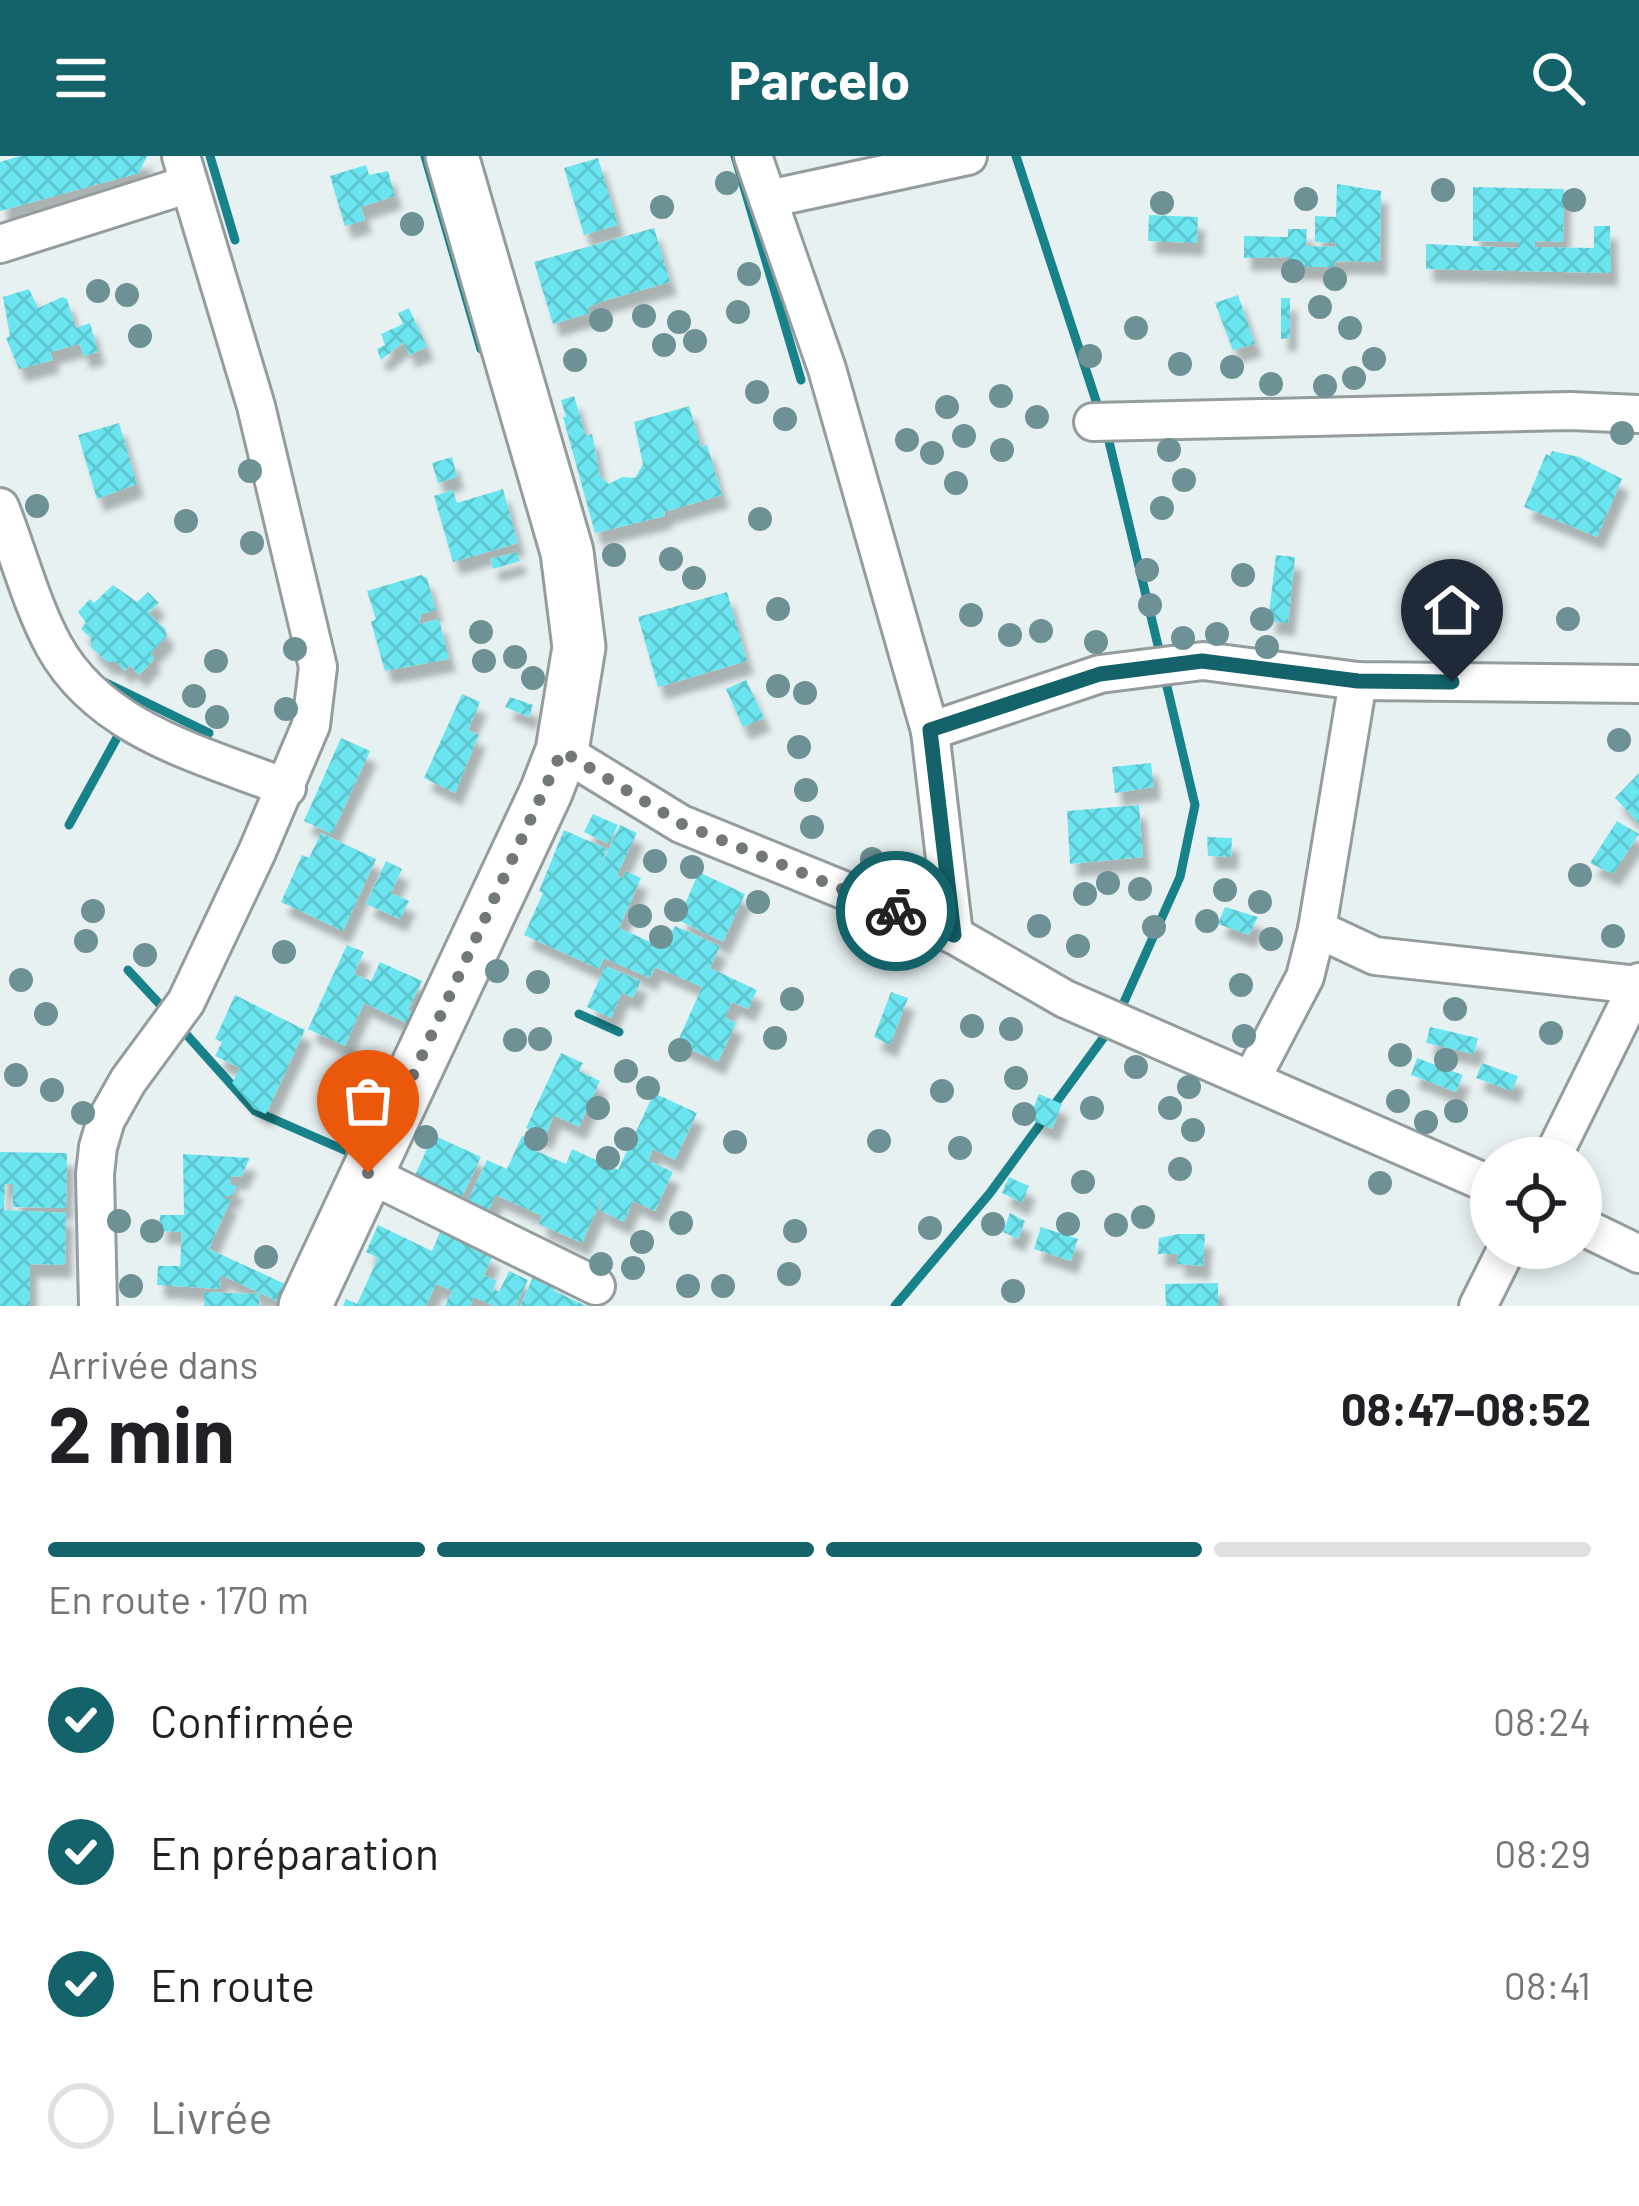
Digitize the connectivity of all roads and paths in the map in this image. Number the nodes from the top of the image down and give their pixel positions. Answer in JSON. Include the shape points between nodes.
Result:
{"nodes":[{"id":1,"x":452,"y":156,"type":"edge"},
{"id":2,"x":753,"y":156,"type":"edge"},
{"id":3,"x":968,"y":156,"type":"edge"},
{"id":4,"x":185,"y":170,"type":"edge"},
{"id":5,"x":768,"y":199,"type":"junction"},
{"id":6,"x":0,"y":244,"type":"edge"},
{"id":7,"x":1639,"y":414,"type":"edge"},
{"id":8,"x":1093,"y":422,"type":"dead end"},
{"id":9,"x":0,"y":507,"type":"edge"},
{"id":10,"x":1358,"y":681,"type":"junction"},
{"id":11,"x":1639,"y":684,"type":"edge"},
{"id":12,"x":930,"y":730,"type":"junction"},
{"id":13,"x":562,"y":751,"type":"junction"},
{"id":14,"x":287,"y":788,"type":"junction"},
{"id":15,"x":1318,"y":929,"type":"junction"},
{"id":16,"x":954,"y":935,"type":"junction"},
{"id":17,"x":1638,"y":983,"type":"edge"},
{"id":18,"x":1251,"y":1080,"type":"junction"},
{"id":19,"x":1562,"y":1137,"type":"edge"},
{"id":20,"x":368,"y":1173,"type":"junction"},
{"id":21,"x":1470,"y":1176,"type":"edge"},
{"id":22,"x":1602,"y":1236,"type":"edge"},
{"id":23,"x":1639,"y":1254,"type":"edge"},
{"id":24,"x":1496,"y":1269,"type":"edge"},
{"id":25,"x":596,"y":1286,"type":"dead end"},
{"id":26,"x":98,"y":1306,"type":"edge"},
{"id":27,"x":305,"y":1306,"type":"edge"},
{"id":28,"x":1478,"y":1306,"type":"edge"}],
"edges":[{"from":1,"to":13,"type":"main road","via":[[567,552],[579,647]]},
{"from":2,"to":5,"type":"street"},
{"from":3,"to":5,"type":"street"},
{"from":4,"to":6,"type":"street"},
{"from":4,"to":14,"type":"street","via":[[256,406],[318,667],[311,725]]},
{"from":5,"to":12,"type":"street","via":[[827,369]]},
{"from":7,"to":8,"type":"street"},
{"from":9,"to":14,"type":"street","via":[[54,647],[93,698],[146,733]]},
{"from":10,"to":11,"type":"street"},
{"from":10,"to":12,"type":"street","via":[[1202,661],[1100,674]]},
{"from":10,"to":15,"type":"street"},
{"from":12,"to":16,"type":"street"},
{"from":13,"to":16,"type":"street","via":[[682,824]]},
{"from":13,"to":20,"type":"main road"},
{"from":14,"to":26,"type":"street","via":[[186,1002],[106,1120],[95,1174]]},
{"from":15,"to":17,"type":"street","via":[[1375,956]]},
{"from":15,"to":18,"type":"street","via":[[1305,977]]},
{"from":16,"to":18,"type":"street","via":[[1065,999]]},
{"from":17,"to":19,"type":"street"},
{"from":18,"to":21,"type":"street"},
{"from":20,"to":25,"type":"street"},
{"from":20,"to":27,"type":"main road"},
{"from":22,"to":23,"type":"street"},
{"from":24,"to":28,"type":"street"}]}
